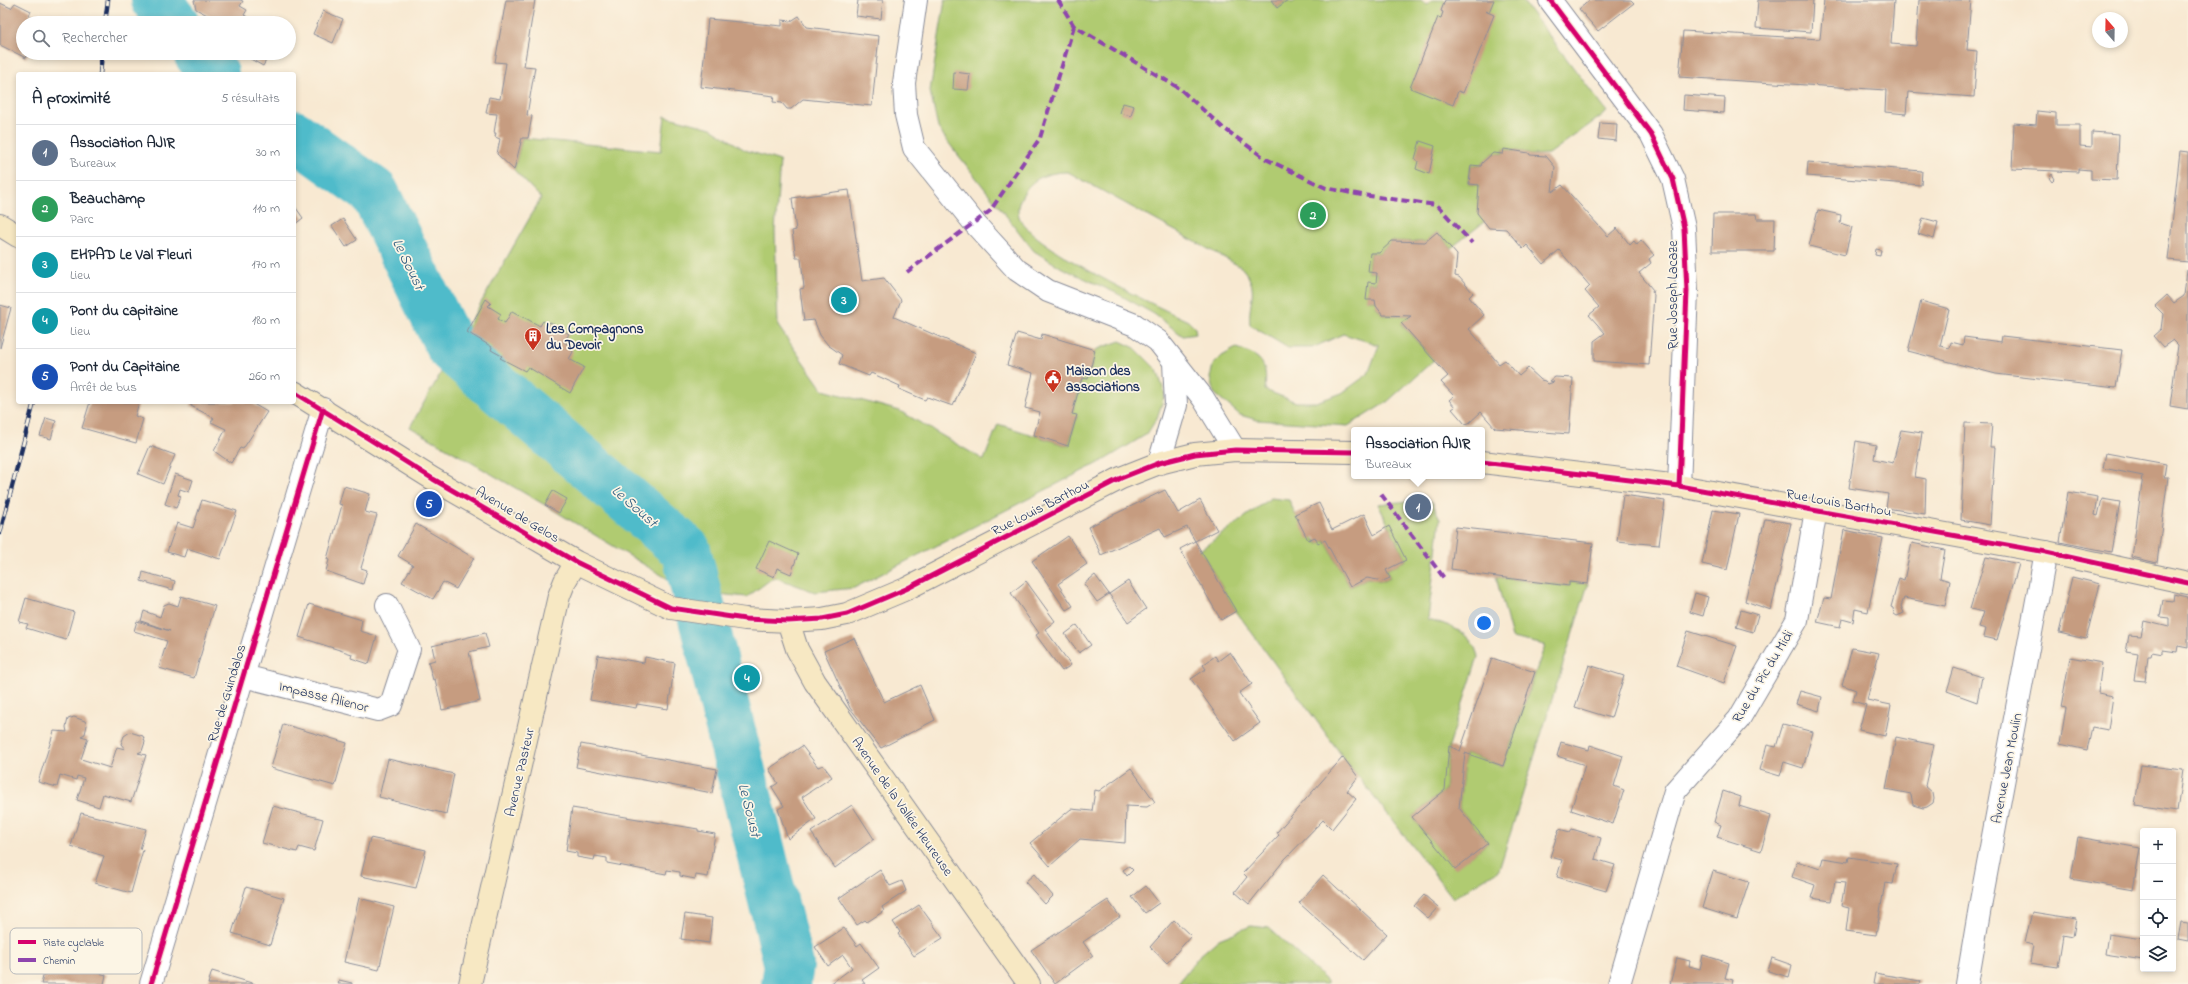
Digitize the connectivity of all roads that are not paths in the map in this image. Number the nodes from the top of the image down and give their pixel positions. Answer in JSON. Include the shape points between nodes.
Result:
{"nodes":[{"id":1,"x":916,"y":0,"type":"edge"},
{"id":2,"x":1550,"y":0,"type":"edge"},
{"id":3,"x":0,"y":225,"type":"edge"},
{"id":4,"x":16,"y":235,"type":"edge"},
{"id":5,"x":1174,"y":362,"type":"junction"},
{"id":6,"x":296,"y":393,"type":"edge"},
{"id":7,"x":324,"y":409,"type":"junction"},
{"id":8,"x":1235,"y":450,"type":"junction"},
{"id":9,"x":1351,"y":452,"type":"edge"},
{"id":10,"x":1485,"y":462,"type":"edge"},
{"id":11,"x":1159,"y":463,"type":"junction"},
{"id":12,"x":1679,"y":486,"type":"junction"},
{"id":13,"x":1816,"y":510,"type":"junction"},
{"id":14,"x":2046,"y":552,"type":"junction"},
{"id":15,"x":576,"y":562,"type":"junction"},
{"id":16,"x":2188,"y":583,"type":"edge"},
{"id":17,"x":386,"y":605,"type":"dead end"},
{"id":18,"x":745,"y":619,"type":"joint"},
{"id":19,"x":788,"y":621,"type":"junction"},
{"id":20,"x":244,"y":676,"type":"junction"},
{"id":21,"x":151,"y":984,"type":"edge"},
{"id":22,"x":470,"y":984,"type":"edge"},
{"id":23,"x":1029,"y":984,"type":"edge"},
{"id":24,"x":1619,"y":984,"type":"edge"},
{"id":25,"x":1967,"y":984,"type":"edge"}],
"edges":[{"from":1,"to":5,"type":"street","via":[[904,83],[906,115],[914,148],[975,224],[1017,270],[1048,291],[1135,325],[1158,341]]},
{"from":2,"to":12,"type":"street","name":"Rue Joseph Lacaze","via":[[1651,134],[1673,179],[1684,228],[1687,291]]},
{"from":3,"to":4,"type":"street"},
{"from":5,"to":8,"type":"street","via":[[1203,398]]},
{"from":5,"to":11,"type":"street","via":[[1176,405]]},
{"from":6,"to":7,"type":"street","name":"Avenue de Gelos"},
{"from":7,"to":15,"type":"street","name":"Avenue de Gelos","via":[[433,479]]},
{"from":7,"to":20,"type":"street","name":"Rue de Guindalos"},
{"from":8,"to":9,"type":"street","name":"Rue Louis Barthou"},
{"from":8,"to":11,"type":"street","name":"Rue Louis Barthou","via":[[1195,454]]},
{"from":10,"to":12,"type":"street","name":"Rue Louis Barthou"},
{"from":11,"to":19,"type":"street","name":"Rue Louis Barthou","via":[[1121,478],[906,588],[847,614],[822,619]]},
{"from":12,"to":13,"type":"street","name":"Rue Louis Barthou"},
{"from":13,"to":14,"type":"street","name":"Rue Louis Barthou"},
{"from":13,"to":24,"type":"street","name":"Rue du Pic du Midi","via":[[1797,620],[1739,719],[1675,791]]},
{"from":14,"to":16,"type":"street","name":"Rue Louis Barthou"},
{"from":14,"to":25,"type":"street","name":"Avenue Jean Moulin"},
{"from":15,"to":18,"type":"street","name":"Avenue de Gelos","via":[[671,608]]},
{"from":15,"to":22,"type":"street","name":"Avenue Pasteur","via":[[559,596]]},
{"from":17,"to":20,"type":"street","name":"Impasse Alienor","via":[[410,649],[390,704],[378,710]]},
{"from":18,"to":19,"type":"street","name":"Rue Louis Barthou"},
{"from":19,"to":23,"type":"street","name":"Avenue de la Vallée Heureuse","via":[[797,649],[814,682]]},
{"from":20,"to":21,"type":"street","name":"Rue de Guindalos"}]}
